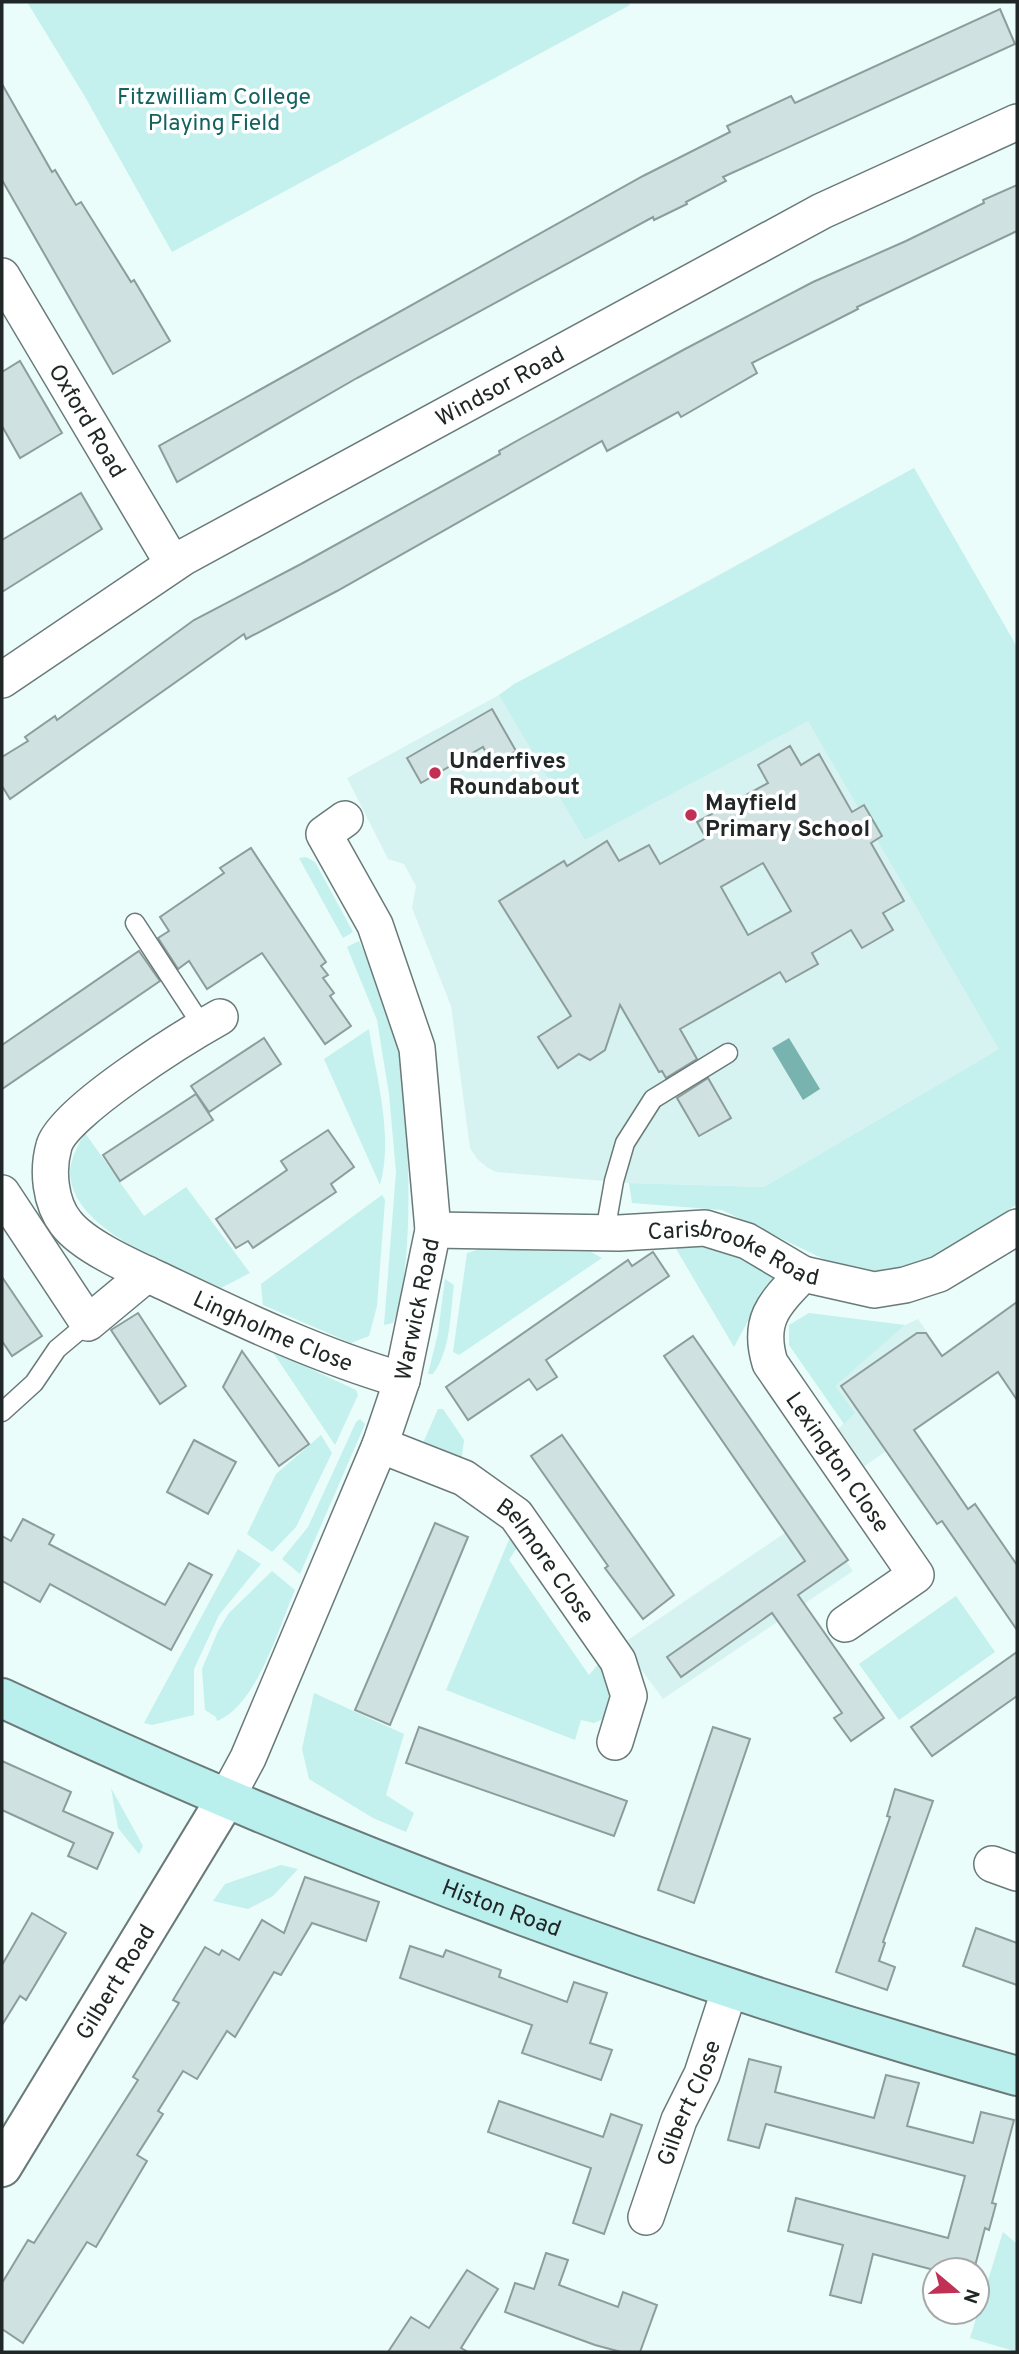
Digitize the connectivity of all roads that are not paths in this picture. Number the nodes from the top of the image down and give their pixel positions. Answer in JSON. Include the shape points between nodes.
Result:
{"nodes":[{"id":1,"x":1017,"y":122,"type":"edge"},
{"id":2,"x":2,"y":276,"type":"edge"},
{"id":3,"x":173,"y":564,"type":"junction"},
{"id":4,"x":2,"y":680,"type":"edge"},
{"id":5,"x":345,"y":819,"type":"dead end"},
{"id":6,"x":135,"y":923,"type":"dead end"},
{"id":7,"x":212,"y":1022,"type":"joint"},
{"id":8,"x":728,"y":1052,"type":"dead end"},
{"id":9,"x":2,"y":1194,"type":"edge"},
{"id":10,"x":433,"y":1230,"type":"junction"},
{"id":11,"x":606,"y":1232,"type":"junction"},
{"id":12,"x":1013,"y":1238,"type":"edge"},
{"id":13,"x":147,"y":1274,"type":"junction"},
{"id":14,"x":803,"y":1274,"type":"junction"},
{"id":15,"x":88,"y":1323,"type":"junction"},
{"id":16,"x":402,"y":1380,"type":"junction"},
{"id":17,"x":2,"y":1412,"type":"edge"},
{"id":18,"x":380,"y":1445,"type":"junction"},
{"id":19,"x":845,"y":1624,"type":"dead end"},
{"id":20,"x":2,"y":1698,"type":"edge"},
{"id":21,"x":615,"y":1742,"type":"dead end"},
{"id":22,"x":227,"y":1797,"type":"junction"},
{"id":23,"x":730,"y":1988,"type":"junction"},
{"id":24,"x":1017,"y":2076,"type":"edge"},
{"id":25,"x":2,"y":2167,"type":"edge"},
{"id":26,"x":646,"y":2217,"type":"dead end"}],
"edges":[{"from":1,"to":3,"type":"street","name":"Windsor Road","via":[[822,211]]},
{"from":2,"to":3,"type":"street","name":"Oxford Road"},
{"from":3,"to":4,"type":"street","name":"Windsor Road"},
{"from":5,"to":10,"type":"street","name":"Warwick Road","via":[[324,834],[375,925],[417,1048]]},
{"from":6,"to":7,"type":"lane"},
{"from":7,"to":13,"type":"street","name":"Lingholme Close","via":[[85,1107],[54,1144],[50,1175],[66,1224],[108,1255]]},
{"from":8,"to":11,"type":"lane","via":[[653,1099],[625,1143]]},
{"from":9,"to":15,"type":"street"},
{"from":10,"to":11,"type":"street","name":"Carisbrooke Road"},
{"from":10,"to":16,"type":"street","name":"Warwick Road"},
{"from":11,"to":14,"type":"street","name":"Carisbrooke Road","via":[[705,1228],[728,1233]]},
{"from":12,"to":14,"type":"street","name":"Carisbrooke Road","via":[[905,1285],[874,1290]]},
{"from":13,"to":15,"type":"street"},
{"from":13,"to":16,"type":"street","name":"Lingholme Close","via":[[329,1357]]},
{"from":14,"to":19,"type":"street","name":"Lexington Close","via":[[778,1300],[767,1320],[764,1342],[770,1363],[916,1575]]},
{"from":15,"to":17,"type":"lane","via":[[57,1349],[34,1383]]},
{"from":16,"to":18,"type":"street","name":"Warwick Road"},
{"from":18,"to":21,"type":"street","name":"Belmore Close","via":[[464,1478],[516,1515],[618,1661],[629,1696]]},
{"from":18,"to":22,"type":"street","name":"Warwick Road","via":[[248,1758]]},
{"from":20,"to":22,"type":"main road","name":"Histon Road"},
{"from":22,"to":23,"type":"main road","name":"Histon Road","via":[[542,1923]]},
{"from":22,"to":25,"type":"street","name":"Gilbert Road"},
{"from":23,"to":24,"type":"main road","name":"Histon Road"},
{"from":23,"to":26,"type":"street","name":"Gilbert Close"}]}
